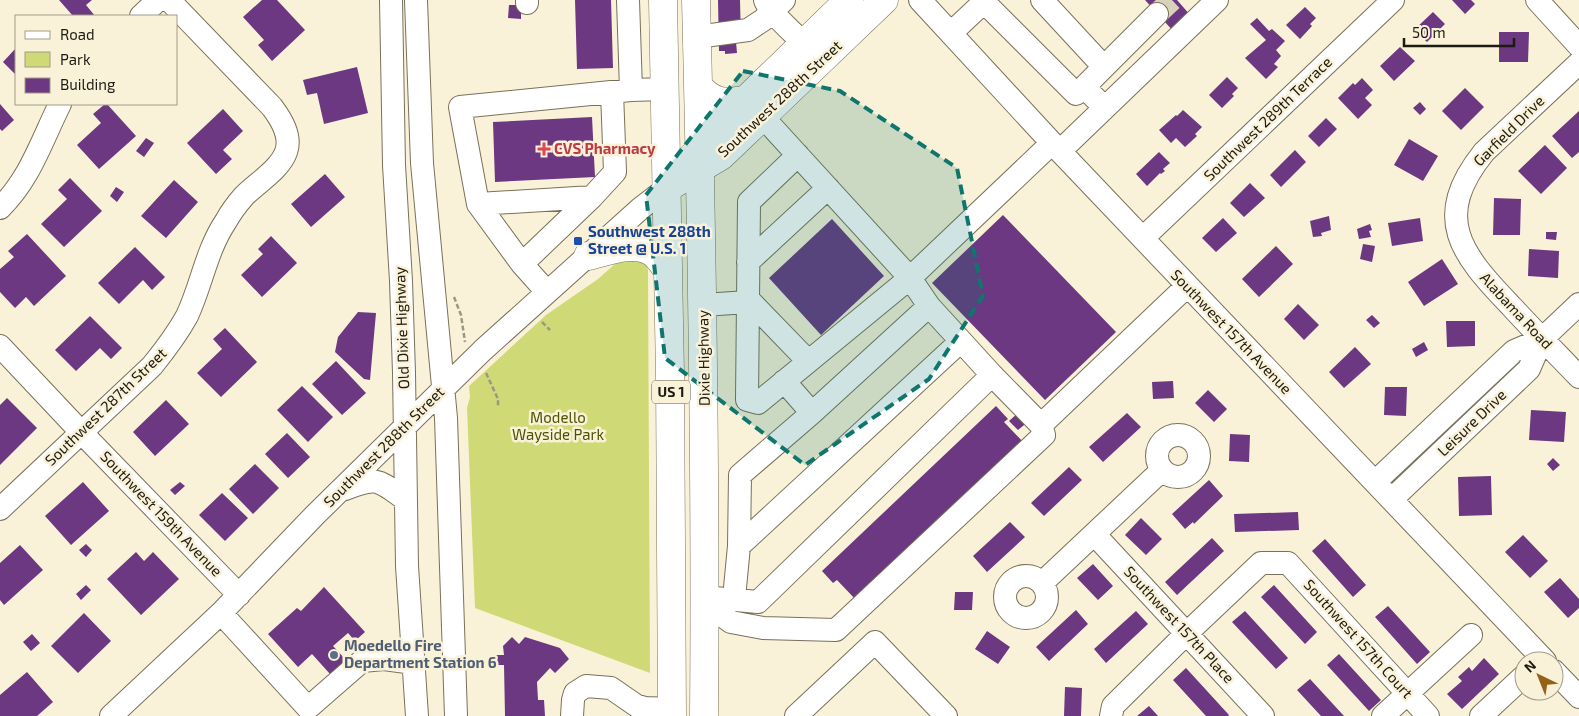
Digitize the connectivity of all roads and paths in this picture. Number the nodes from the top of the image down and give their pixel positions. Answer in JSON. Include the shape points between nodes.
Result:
{"nodes":[{"id":1,"x":158,"y":0,"type":"edge"},
{"id":2,"x":169,"y":0,"type":"edge"},
{"id":3,"x":391,"y":0,"type":"edge"},
{"id":4,"x":416,"y":0,"type":"edge"},
{"id":5,"x":628,"y":0,"type":"edge"},
{"id":6,"x":663,"y":0,"type":"edge"},
{"id":7,"x":696,"y":0,"type":"edge"},
{"id":8,"x":849,"y":0,"type":"edge"},
{"id":9,"x":884,"y":0,"type":"edge"},
{"id":10,"x":920,"y":0,"type":"edge"},
{"id":11,"x":1042,"y":0,"type":"edge"},
{"id":12,"x":1217,"y":0,"type":"edge"},
{"id":13,"x":1393,"y":0,"type":"edge"},
{"id":14,"x":1537,"y":0,"type":"edge"},
{"id":15,"x":986,"y":1,"type":"edge"},
{"id":16,"x":774,"y":4,"type":"edge"},
{"id":17,"x":1157,"y":14,"type":"tunnel mouth"},
{"id":18,"x":142,"y":15,"type":"edge"},
{"id":19,"x":951,"y":33,"type":"junction"},
{"id":20,"x":697,"y":37,"type":"junction"},
{"id":21,"x":804,"y":44,"type":"junction"},
{"id":22,"x":1579,"y":46,"type":"edge"},
{"id":23,"x":1579,"y":63,"type":"edge"},
{"id":24,"x":1104,"y":67,"type":"junction"},
{"id":25,"x":698,"y":86,"type":"junction"},
{"id":26,"x":1084,"y":87,"type":"junction"},
{"id":27,"x":665,"y":89,"type":"junction"},
{"id":28,"x":622,"y":91,"type":"junction"},
{"id":29,"x":60,"y":105,"type":"edge"},
{"id":30,"x":1104,"y":107,"type":"junction"},
{"id":31,"x":754,"y":108,"type":"junction"},
{"id":32,"x":1056,"y":147,"type":"junction"},
{"id":33,"x":798,"y":156,"type":"junction"},
{"id":34,"x":700,"y":158,"type":"junction"},
{"id":35,"x":667,"y":188,"type":"junction"},
{"id":36,"x":828,"y":188,"type":"junction"},
{"id":37,"x":592,"y":197,"type":"junction"},
{"id":38,"x":478,"y":204,"type":"junction"},
{"id":39,"x":0,"y":208,"type":"edge"},
{"id":40,"x":1143,"y":238,"type":"junction"},
{"id":41,"x":1461,"y":239,"type":"joint"},
{"id":42,"x":588,"y":256,"type":"junction"},
{"id":43,"x":748,"y":262,"type":"junction"},
{"id":44,"x":522,"y":264,"type":"junction"},
{"id":45,"x":668,"y":271,"type":"junction"},
{"id":46,"x":910,"y":278,"type":"junction"},
{"id":47,"x":1187,"y":286,"type":"junction"},
{"id":48,"x":547,"y":292,"type":"junction"},
{"id":49,"x":748,"y":300,"type":"junction"},
{"id":50,"x":1579,"y":304,"type":"edge"},
{"id":51,"x":703,"y":305,"type":"junction"},
{"id":52,"x":929,"y":306,"type":"junction"},
{"id":53,"x":540,"y":319,"type":"dead end"},
{"id":54,"x":550,"y":330,"type":"dead end"},
{"id":55,"x":1542,"y":339,"type":"junction"},
{"id":56,"x":962,"y":341,"type":"junction"},
{"id":57,"x":0,"y":346,"type":"edge"},
{"id":58,"x":808,"y":361,"type":"junction"},
{"id":59,"x":485,"y":369,"type":"dead end"},
{"id":60,"x":992,"y":375,"type":"junction"},
{"id":61,"x":1579,"y":377,"type":"edge"},
{"id":62,"x":784,"y":381,"type":"junction"},
{"id":63,"x":443,"y":389,"type":"junction"},
{"id":64,"x":498,"y":406,"type":"dead end"},
{"id":65,"x":812,"y":413,"type":"junction"},
{"id":66,"x":405,"y":425,"type":"junction"},
{"id":67,"x":1041,"y":425,"type":"junction"},
{"id":68,"x":671,"y":426,"type":"junction"},
{"id":69,"x":81,"y":432,"type":"junction"},
{"id":70,"x":1162,"y":470,"type":"dead end"},
{"id":71,"x":705,"y":475,"type":"junction"},
{"id":72,"x":740,"y":475,"type":"junction"},
{"id":73,"x":1375,"y":482,"type":"junction"},
{"id":74,"x":339,"y":491,"type":"junction"},
{"id":75,"x":1392,"y":499,"type":"junction"},
{"id":76,"x":406,"y":500,"type":"junction"},
{"id":77,"x":0,"y":509,"type":"edge"},
{"id":78,"x":1095,"y":534,"type":"junction"},
{"id":79,"x":739,"y":546,"type":"junction"},
{"id":80,"x":1042,"y":583,"type":"dead end"},
{"id":81,"x":239,"y":595,"type":"junction"},
{"id":82,"x":734,"y":598,"type":"junction"},
{"id":83,"x":704,"y":600,"type":"junction"},
{"id":84,"x":221,"y":613,"type":"junction"},
{"id":85,"x":1186,"y":634,"type":"junction"},
{"id":86,"x":1470,"y":635,"type":"dead end"},
{"id":87,"x":1535,"y":651,"type":"edge"},
{"id":88,"x":414,"y":663,"type":"junction"},
{"id":89,"x":1564,"y":682,"type":"edge"},
{"id":90,"x":1514,"y":685,"type":"edge"},
{"id":91,"x":1407,"y":694,"type":"junction"},
{"id":92,"x":1579,"y":697,"type":"edge"},
{"id":93,"x":626,"y":706,"type":"edge"},
{"id":94,"x":935,"y":712,"type":"edge"},
{"id":95,"x":672,"y":713,"type":"edge"},
{"id":96,"x":112,"y":716,"type":"edge"},
{"id":97,"x":418,"y":716,"type":"edge"},
{"id":98,"x":456,"y":716,"type":"edge"},
{"id":99,"x":572,"y":716,"type":"edge"},
{"id":100,"x":704,"y":716,"type":"edge"},
{"id":101,"x":796,"y":716,"type":"edge"},
{"id":102,"x":1111,"y":716,"type":"edge"},
{"id":103,"x":1263,"y":716,"type":"edge"},
{"id":104,"x":1383,"y":716,"type":"edge"},
{"id":105,"x":1428,"y":716,"type":"edge"},
{"id":106,"x":1481,"y":716,"type":"edge"}],
"edges":[{"from":1,"to":18,"type":"street"},
{"from":2,"to":69,"type":"street","name":"Southwest 287th Street","via":[[272,107],[285,129],[287,152],[244,196],[221,228],[187,315],[164,351]]},
{"from":3,"to":66,"type":"street","name":"Old Dixie Highway"},
{"from":4,"to":63,"type":"street","via":[[422,163]]},
{"from":5,"to":28,"type":"street"},
{"from":6,"to":27,"type":"main road","number":"US 1"},
{"from":7,"to":20,"type":"main road","name":"Dixie Highway","number":"US 1"},
{"from":8,"to":21,"type":"main road","name":"Southwest 288th Street"},
{"from":9,"to":31,"type":"main road","name":"Southwest 288th Street"},
{"from":10,"to":19,"type":"street","name":"Southwest 157th Avenue"},
{"from":11,"to":24,"type":"street"},
{"from":12,"to":30,"type":"street"},
{"from":13,"to":40,"type":"street","name":"Southwest 289th Terrace"},
{"from":14,"to":22,"type":"street"},
{"from":15,"to":19,"type":"street"},
{"from":15,"to":26,"type":"street","via":[[1076,94]]},
{"from":16,"to":20,"type":"street","via":[[755,27],[748,30]]},
{"from":16,"to":21,"type":"street"},
{"from":17,"to":24,"type":"street"},
{"from":19,"to":32,"type":"street","name":"Southwest 157th Avenue"},
{"from":20,"to":25,"type":"main road","name":"Dixie Highway","number":"US 1"},
{"from":21,"to":31,"type":"main road","name":"Southwest 288th Street"},
{"from":23,"to":41,"type":"street","name":"Garfield Drive","via":[[1499,137],[1472,168],[1460,188],[1457,201],[1456,219]]},
{"from":24,"to":26,"type":"street"},
{"from":25,"to":31,"type":"main road","via":[[719,101]]},
{"from":25,"to":34,"type":"main road","name":"Dixie Highway","number":"US 1"},
{"from":26,"to":30,"type":"street"},
{"from":27,"to":28,"type":"street"},
{"from":27,"to":35,"type":"main road","number":"US 1"},
{"from":28,"to":37,"type":"street","via":[[615,172]]},
{"from":28,"to":38,"type":"street","via":[[460,107]]},
{"from":29,"to":39,"type":"street","via":[[32,166]]},
{"from":30,"to":32,"type":"street"},
{"from":31,"to":33,"type":"street"},
{"from":31,"to":34,"type":"main road","name":"Southwest 288th Street"},
{"from":32,"to":40,"type":"street","name":"Southwest 157th Avenue"},
{"from":32,"to":46,"type":"street"},
{"from":33,"to":36,"type":"street"},
{"from":33,"to":43,"type":"street","via":[[749,202]]},
{"from":34,"to":35,"type":"main road","name":"Southwest 288th Street"},
{"from":34,"to":51,"type":"main road","name":"Dixie Highway","number":"US 1"},
{"from":35,"to":42,"type":"street","name":"Southwest 288th Street"},
{"from":35,"to":45,"type":"main road","number":"US 1"},
{"from":36,"to":43,"type":"street"},
{"from":36,"to":46,"type":"street"},
{"from":37,"to":38,"type":"street"},
{"from":37,"to":44,"type":"street"},
{"from":38,"to":44,"type":"street"},
{"from":40,"to":47,"type":"street","name":"Southwest 157th Avenue"},
{"from":41,"to":55,"type":"street","name":"Alabama Road","via":[[1468,257],[1480,273]]},
{"from":42,"to":45,"type":"main road","via":[[641,247],[655,254]]},
{"from":42,"to":48,"type":"street","name":"Southwest 288th Street"},
{"from":43,"to":49,"type":"street"},
{"from":44,"to":48,"type":"street"},
{"from":45,"to":68,"type":"main road","number":"US 1"},
{"from":46,"to":52,"type":"street"},
{"from":46,"to":58,"type":"street"},
{"from":47,"to":67,"type":"street"},
{"from":47,"to":73,"type":"street","name":"Southwest 157th Avenue"},
{"from":48,"to":63,"type":"street","name":"Southwest 288th Street"},
{"from":49,"to":51,"type":"street"},
{"from":49,"to":58,"type":"street"},
{"from":49,"to":62,"type":"street","via":[[747,400],[758,403]]},
{"from":50,"to":55,"type":"street","name":"Leisure Drive"},
{"from":51,"to":71,"type":"main road","name":"Dixie Highway","number":"US 1"},
{"from":52,"to":56,"type":"street"},
{"from":52,"to":65,"type":"street"},
{"from":53,"to":54,"type":"path"},
{"from":55,"to":61,"type":"street","name":"Alabama Road"},
{"from":55,"to":73,"type":"street","name":"Leisure Drive","via":[[1514,351]]},
{"from":55,"to":75,"type":"street","name":"Leisure Drive","via":[[1529,369]]},
{"from":56,"to":60,"type":"street"},
{"from":56,"to":79,"type":"street"},
{"from":57,"to":69,"type":"street","name":"Southwest 159th Avenue"},
{"from":58,"to":62,"type":"street"},
{"from":59,"to":64,"type":"path"},
{"from":60,"to":67,"type":"street"},
{"from":60,"to":82,"type":"street","via":[[758,602]]},
{"from":62,"to":65,"type":"street"},
{"from":63,"to":66,"type":"street","name":"Southwest 288th Street"},
{"from":63,"to":98,"type":"street"},
{"from":65,"to":72,"type":"street"},
{"from":66,"to":74,"type":"street","name":"Southwest 288th Street"},
{"from":66,"to":76,"type":"street","name":"Old Dixie Highway"},
{"from":67,"to":83,"type":"street","via":[[1044,435],[836,630],[763,628],[731,622]]},
{"from":68,"to":83,"type":"main road","via":[[690,483],[688,582],[692,592]]},
{"from":68,"to":95,"type":"main road","number":"US 1"},
{"from":69,"to":77,"type":"street","name":"Southwest 287th Street"},
{"from":69,"to":81,"type":"street","name":"Southwest 159th Avenue"},
{"from":70,"to":78,"type":"street"},
{"from":71,"to":72,"type":"street"},
{"from":71,"to":83,"type":"main road","name":"Dixie Highway","number":"US 1"},
{"from":72,"to":79,"type":"street"},
{"from":73,"to":75,"type":"street","name":"Southwest 157th Avenue"},
{"from":74,"to":76,"type":"street","via":[[366,481],[378,482]]},
{"from":74,"to":81,"type":"street","name":"Southwest 288th Street"},
{"from":75,"to":87,"type":"street","name":"Southwest 157th Avenue"},
{"from":76,"to":88,"type":"street","name":"Old Dixie Highway"},
{"from":78,"to":80,"type":"street"},
{"from":78,"to":85,"type":"street","name":"Southwest 157th Place"},
{"from":79,"to":82,"type":"street"},
{"from":81,"to":84,"type":"street","name":"Southwest 288th Street"},
{"from":82,"to":83,"type":"street"},
{"from":83,"to":100,"type":"main road","name":"Dixie Highway","number":"US 1"},
{"from":84,"to":88,"type":"street","via":[[308,708],[362,661],[384,658]]},
{"from":84,"to":96,"type":"street","name":"Southwest 288th Street"},
{"from":85,"to":91,"type":"street","name":"Southwest 157th Court","via":[[1261,563],[1288,562]]},
{"from":85,"to":102,"type":"street","via":[[1113,706]]},
{"from":85,"to":103,"type":"street","name":"Southwest 157th Place"},
{"from":86,"to":91,"type":"street"},
{"from":88,"to":97,"type":"street","name":"Old Dixie Highway"},
{"from":89,"to":92,"type":"street","name":"Southwest 157th Avenue"},
{"from":90,"to":106,"type":"street"},
{"from":91,"to":104,"type":"street"},
{"from":91,"to":105,"type":"street","name":"Southwest 157th Court"},
{"from":93,"to":95,"type":"street"},
{"from":93,"to":99,"type":"street","via":[[608,687],[586,686],[575,693]]},
{"from":94,"to":101,"type":"street","via":[[875,642]]}]}
